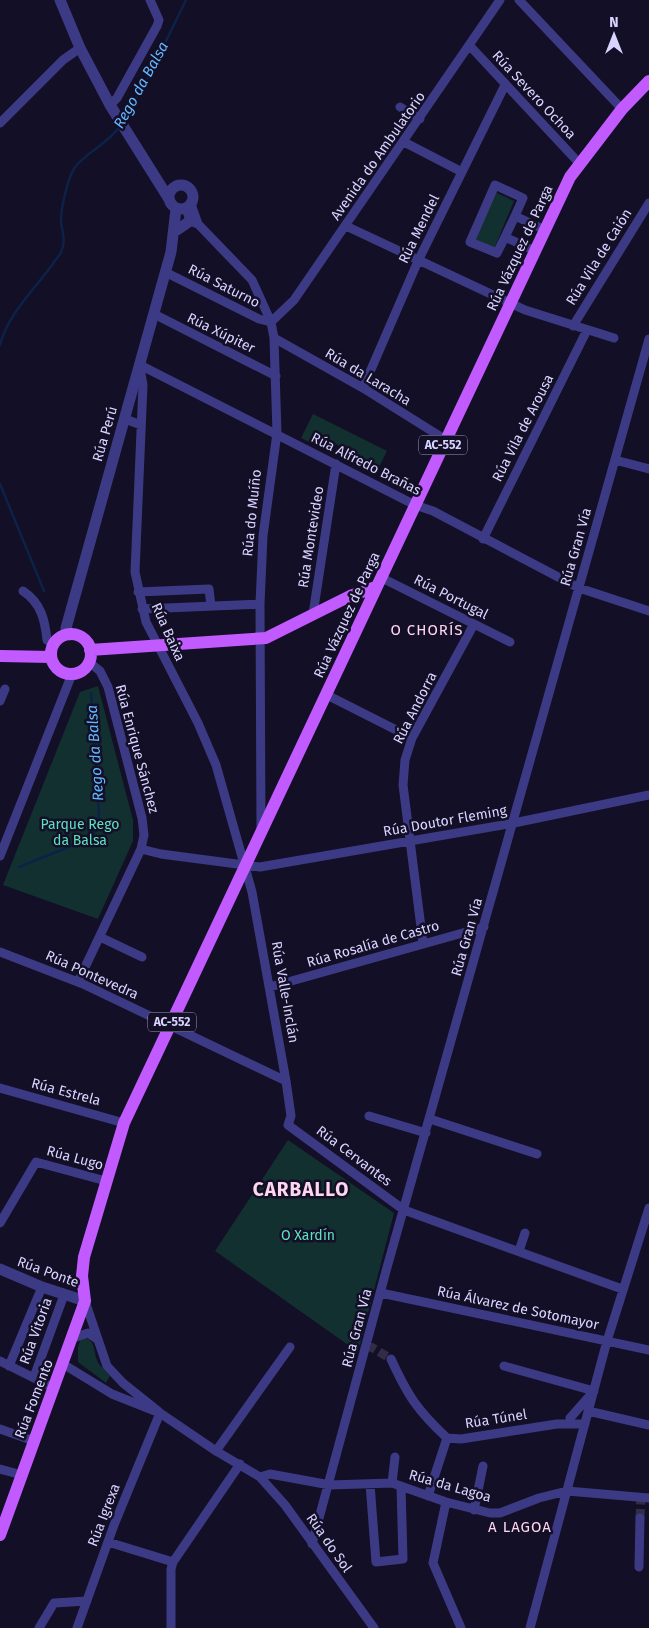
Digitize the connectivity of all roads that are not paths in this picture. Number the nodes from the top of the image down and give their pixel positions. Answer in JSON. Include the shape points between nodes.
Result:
{"nodes":[{"id":1,"x":60,"y":0,"type":"edge"},
{"id":2,"x":150,"y":0,"type":"edge"},
{"id":3,"x":500,"y":0,"type":"edge"},
{"id":4,"x":519,"y":0,"type":"edge"},
{"id":5,"x":470,"y":46,"type":"junction"},
{"id":6,"x":80,"y":48,"type":"junction"},
{"id":7,"x":649,"y":81,"type":"edge"},
{"id":8,"x":504,"y":85,"type":"junction"},
{"id":9,"x":110,"y":105,"type":"junction"},
{"id":10,"x":400,"y":107,"type":"dead end"},
{"id":11,"x":622,"y":109,"type":"junction"},
{"id":12,"x":420,"y":119,"type":"junction"},
{"id":13,"x":0,"y":123,"type":"edge"},
{"id":14,"x":404,"y":142,"type":"junction"},
{"id":15,"x":579,"y":163,"type":"junction"},
{"id":16,"x":462,"y":172,"type":"junction"},
{"id":17,"x":157,"y":182,"type":"junction"},
{"id":18,"x":177,"y":186,"type":"junction"},
{"id":19,"x":649,"y":203,"type":"edge"},
{"id":20,"x":181,"y":206,"type":"junction"},
{"id":21,"x":515,"y":216,"type":"junction"},
{"id":22,"x":194,"y":223,"type":"junction"},
{"id":23,"x":346,"y":226,"type":"junction"},
{"id":24,"x":546,"y":230,"type":"junction"},
{"id":25,"x":175,"y":236,"type":"junction"},
{"id":26,"x":505,"y":236,"type":"junction"},
{"id":27,"x":535,"y":251,"type":"junction"},
{"id":28,"x":418,"y":261,"type":"junction"},
{"id":29,"x":165,"y":272,"type":"junction"},
{"id":30,"x":510,"y":303,"type":"junction"},
{"id":31,"x":154,"y":314,"type":"junction"},
{"id":32,"x":272,"y":322,"type":"junction"},
{"id":33,"x":573,"y":326,"type":"junction"},
{"id":34,"x":587,"y":330,"type":"junction"},
{"id":35,"x":274,"y":338,"type":"junction"},
{"id":36,"x":614,"y":338,"type":"dead end"},
{"id":37,"x":649,"y":339,"type":"edge"},
{"id":38,"x":140,"y":365,"type":"junction"},
{"id":39,"x":276,"y":376,"type":"junction"},
{"id":40,"x":362,"y":388,"type":"junction"},
{"id":41,"x":125,"y":419,"type":"junction"},
{"id":42,"x":141,"y":425,"type":"junction"},
{"id":43,"x":277,"y":434,"type":"junction"},
{"id":44,"x":446,"y":440,"type":"junction"},
{"id":45,"x":615,"y":460,"type":"junction"},
{"id":46,"x":336,"y":464,"type":"junction"},
{"id":47,"x":649,"y":469,"type":"edge"},
{"id":48,"x":415,"y":505,"type":"junction"},
{"id":49,"x":483,"y":539,"type":"junction"},
{"id":50,"x":390,"y":557,"type":"junction"},
{"id":51,"x":579,"y":588,"type":"junction"},
{"id":52,"x":373,"y":589,"type":"junction"},
{"id":53,"x":23,"y":591,"type":"dead end"},
{"id":54,"x":138,"y":592,"type":"junction"},
{"id":55,"x":260,"y":604,"type":"junction"},
{"id":56,"x":211,"y":606,"type":"junction"},
{"id":57,"x":142,"y":609,"type":"junction"},
{"id":58,"x":649,"y":611,"type":"edge"},
{"id":59,"x":313,"y":614,"type":"junction"},
{"id":60,"x":474,"y":624,"type":"junction"},
{"id":61,"x":70,"y":635,"type":"junction"},
{"id":62,"x":260,"y":638,"type":"junction"},
{"id":63,"x":510,"y":642,"type":"dead end"},
{"id":64,"x":54,"y":644,"type":"junction"},
{"id":65,"x":155,"y":644,"type":"junction"},
{"id":66,"x":0,"y":656,"type":"edge"},
{"id":67,"x":90,"y":656,"type":"junction"},
{"id":68,"x":51,"y":657,"type":"junction"},
{"id":69,"x":72,"y":674,"type":"junction"},
{"id":70,"x":5,"y":689,"type":"dead end"},
{"id":71,"x":327,"y":695,"type":"junction"},
{"id":72,"x":0,"y":702,"type":"edge"},
{"id":73,"x":412,"y":738,"type":"junction"},
{"id":74,"x":649,"y":796,"type":"edge"},
{"id":75,"x":514,"y":823,"type":"junction"},
{"id":76,"x":261,"y":832,"type":"junction"},
{"id":77,"x":410,"y":840,"type":"junction"},
{"id":78,"x":141,"y":849,"type":"junction"},
{"id":79,"x":0,"y":856,"type":"edge"},
{"id":80,"x":245,"y":866,"type":"junction"},
{"id":81,"x":484,"y":927,"type":"junction"},
{"id":82,"x":100,"y":937,"type":"junction"},
{"id":83,"x":424,"y":943,"type":"junction"},
{"id":84,"x":0,"y":952,"type":"edge"},
{"id":85,"x":142,"y":957,"type":"dead end"},
{"id":86,"x":81,"y":983,"type":"junction"},
{"id":87,"x":270,"y":987,"type":"junction"},
{"id":88,"x":171,"y":1026,"type":"junction"},
{"id":89,"x":286,"y":1081,"type":"junction"},
{"id":90,"x":0,"y":1088,"type":"edge"},
{"id":91,"x":369,"y":1116,"type":"dead end"},
{"id":92,"x":430,"y":1119,"type":"junction"},
{"id":93,"x":124,"y":1123,"type":"junction"},
{"id":94,"x":288,"y":1124,"type":"joint"},
{"id":95,"x":426,"y":1133,"type":"junction"},
{"id":96,"x":538,"y":1154,"type":"dead end"},
{"id":97,"x":106,"y":1181,"type":"junction"},
{"id":98,"x":649,"y":1208,"type":"edge"},
{"id":99,"x":404,"y":1210,"type":"junction"},
{"id":100,"x":0,"y":1223,"type":"edge"},
{"id":101,"x":525,"y":1233,"type":"dead end"},
{"id":102,"x":519,"y":1251,"type":"junction"},
{"id":103,"x":0,"y":1269,"type":"edge"},
{"id":104,"x":42,"y":1287,"type":"junction"},
{"id":105,"x":622,"y":1289,"type":"junction"},
{"id":106,"x":381,"y":1293,"type":"junction"},
{"id":107,"x":64,"y":1295,"type":"junction"},
{"id":108,"x":85,"y":1302,"type":"junction"},
{"id":109,"x":73,"y":1338,"type":"junction"},
{"id":110,"x":97,"y":1339,"type":"junction"},
{"id":111,"x":607,"y":1341,"type":"junction"},
{"id":112,"x":290,"y":1347,"type":"dead end"},
{"id":113,"x":649,"y":1350,"type":"edge"},
{"id":114,"x":391,"y":1359,"type":"tunnel mouth"},
{"id":115,"x":0,"y":1361,"type":"edge"},
{"id":116,"x":63,"y":1364,"type":"junction"},
{"id":117,"x":9,"y":1366,"type":"junction"},
{"id":118,"x":504,"y":1366,"type":"dead end"},
{"id":119,"x":34,"y":1377,"type":"junction"},
{"id":120,"x":123,"y":1383,"type":"junction"},
{"id":121,"x":54,"y":1388,"type":"junction"},
{"id":122,"x":582,"y":1388,"type":"junction"},
{"id":123,"x":594,"y":1391,"type":"junction"},
{"id":124,"x":112,"y":1394,"type":"junction"},
{"id":125,"x":586,"y":1400,"type":"junction"},
{"id":126,"x":160,"y":1413,"type":"junction"},
{"id":127,"x":586,"y":1418,"type":"junction"},
{"id":128,"x":563,"y":1422,"type":"junction"},
{"id":129,"x":649,"y":1425,"type":"edge"},
{"id":130,"x":0,"y":1429,"type":"edge"},
{"id":131,"x":447,"y":1438,"type":"junction"},
{"id":132,"x":580,"y":1440,"type":"junction"},
{"id":133,"x":34,"y":1441,"type":"junction"},
{"id":134,"x":216,"y":1451,"type":"junction"},
{"id":135,"x":396,"y":1457,"type":"dead end"},
{"id":136,"x":240,"y":1464,"type":"junction"},
{"id":137,"x":483,"y":1466,"type":"dead end"},
{"id":138,"x":0,"y":1469,"type":"edge"},
{"id":139,"x":22,"y":1475,"type":"junction"},
{"id":140,"x":260,"y":1476,"type":"junction"},
{"id":141,"x":370,"y":1484,"type":"junction"},
{"id":142,"x":330,"y":1485,"type":"junction"},
{"id":143,"x":396,"y":1485,"type":"junction"},
{"id":144,"x":566,"y":1491,"type":"junction"},
{"id":145,"x":428,"y":1496,"type":"junction"},
{"id":146,"x":649,"y":1498,"type":"edge"},
{"id":147,"x":446,"y":1502,"type":"junction"},
{"id":148,"x":474,"y":1510,"type":"junction"},
{"id":149,"x":640,"y":1518,"type":"tunnel mouth"},
{"id":150,"x":0,"y":1535,"type":"edge"},
{"id":151,"x":108,"y":1542,"type":"junction"},
{"id":152,"x":312,"y":1544,"type":"junction"},
{"id":153,"x":173,"y":1562,"type":"junction"},
{"id":154,"x":639,"y":1567,"type":"dead end"},
{"id":155,"x":87,"y":1602,"type":"junction"},
{"id":156,"x":39,"y":1628,"type":"edge"},
{"id":157,"x":77,"y":1628,"type":"edge"},
{"id":158,"x":171,"y":1628,"type":"edge"},
{"id":159,"x":374,"y":1628,"type":"edge"},
{"id":160,"x":461,"y":1628,"type":"edge"},
{"id":161,"x":530,"y":1628,"type":"edge"}],
"edges":[{"from":1,"to":6,"type":"street","name":"Rúa do Muíño"},
{"from":2,"to":9,"type":"street","via":[[158,20],[157,26],[118,98]]},
{"from":3,"to":5,"type":"street","name":"Avenida do Ambulatorio"},
{"from":4,"to":11,"type":"street"},
{"from":5,"to":8,"type":"street","name":"Rúa Severo Ochoa"},
{"from":5,"to":12,"type":"street","name":"Avenida do Ambulatorio"},
{"from":6,"to":9,"type":"street","name":"Rúa do Muíño"},
{"from":6,"to":13,"type":"street","via":[[63,60]]},
{"from":7,"to":11,"type":"main road","name":"Rúa Vázquez de Parga","number":"AC-552"},
{"from":8,"to":15,"type":"street","name":"Rúa Severo Ochoa"},
{"from":8,"to":16,"type":"street","name":"Rúa Mendel"},
{"from":9,"to":17,"type":"street","name":"Rúa do Muíño"},
{"from":10,"to":12,"type":"street"},
{"from":11,"to":15,"type":"main road","name":"Rúa Vázquez de Parga","number":"AC-552"},
{"from":12,"to":14,"type":"street","name":"Avenida do Ambulatorio"},
{"from":14,"to":16,"type":"street"},
{"from":14,"to":23,"type":"street","name":"Avenida do Ambulatorio"},
{"from":15,"to":24,"type":"main road","name":"Rúa Vázquez de Parga","number":"AC-552"},
{"from":16,"to":28,"type":"street","name":"Rúa Mendel"},
{"from":17,"to":18,"type":"street"},
{"from":17,"to":20,"type":"street","name":"Rúa do Muíño"},
{"from":18,"to":20,"type":"street","via":[[170,191]]},
{"from":18,"to":20,"type":"street","name":"Rúa do Muíño","via":[[185,186],[193,197]]},
{"from":19,"to":33,"type":"street","name":"Rúa Vila de Caión"},
{"from":20,"to":22,"type":"street","name":"Rúa do Muíño"},
{"from":20,"to":25,"type":"street","name":"Rúa Perú"},
{"from":21,"to":24,"type":"street"},
{"from":21,"to":26,"type":"street"},
{"from":21,"to":26,"type":"street","via":[[523,198],[495,185],[470,242],[497,253]]},
{"from":22,"to":25,"type":"street"},
{"from":22,"to":32,"type":"street","name":"Rúa do Muíño","via":[[252,280]]},
{"from":23,"to":28,"type":"street"},
{"from":23,"to":32,"type":"street","name":"Avenida do Ambulatorio","via":[[294,300]]},
{"from":24,"to":27,"type":"main road","name":"Rúa Vázquez de Parga","number":"AC-552"},
{"from":25,"to":29,"type":"street","name":"Rúa Perú"},
{"from":26,"to":27,"type":"street"},
{"from":27,"to":30,"type":"main road","name":"Rúa Vázquez de Parga","number":"AC-552"},
{"from":28,"to":30,"type":"street"},
{"from":28,"to":40,"type":"street","name":"Rúa Mendel"},
{"from":29,"to":31,"type":"street","name":"Rúa Perú"},
{"from":29,"to":32,"type":"street","name":"Rúa Saturno","via":[[259,319]]},
{"from":30,"to":33,"type":"street"},
{"from":30,"to":44,"type":"main road","name":"Rúa Vázquez de Parga","number":"AC-552"},
{"from":31,"to":38,"type":"street","name":"Rúa Perú"},
{"from":31,"to":39,"type":"street","name":"Rúa Xúpiter"},
{"from":32,"to":35,"type":"street","name":"Rúa do Muíño"},
{"from":33,"to":34,"type":"street"},
{"from":34,"to":36,"type":"street"},
{"from":34,"to":49,"type":"street","name":"Rúa Vila de Arousa"},
{"from":35,"to":39,"type":"street","name":"Rúa do Muíño"},
{"from":35,"to":40,"type":"street","name":"Rúa da Laracha"},
{"from":37,"to":45,"type":"street","name":"Rúa Gran Vía"},
{"from":38,"to":41,"type":"street","name":"Rúa Perú"},
{"from":38,"to":42,"type":"street","name":"Rúa Baixa","via":[[143,384]]},
{"from":38,"to":43,"type":"street","name":"Rúa Alfredo Brañas"},
{"from":39,"to":43,"type":"street","name":"Rúa do Muíño"},
{"from":40,"to":44,"type":"street","name":"Rúa da Laracha"},
{"from":41,"to":42,"type":"street"},
{"from":41,"to":61,"type":"street","name":"Rúa Perú","via":[[66,628]]},
{"from":42,"to":54,"type":"street","name":"Rúa Baixa","via":[[135,572]]},
{"from":43,"to":46,"type":"street","name":"Rúa Alfredo Brañas"},
{"from":43,"to":55,"type":"street","name":"Rúa do Muíño","via":[[263,536]]},
{"from":44,"to":48,"type":"main road","name":"Rúa Vázquez de Parga","number":"AC-552"},
{"from":45,"to":47,"type":"street"},
{"from":45,"to":51,"type":"street","name":"Rúa Gran Vía"},
{"from":46,"to":48,"type":"street","name":"Rúa Alfredo Brañas"},
{"from":46,"to":59,"type":"street","name":"Rúa Montevideo"},
{"from":48,"to":49,"type":"street","name":"Rúa Alfredo Brañas","via":[[433,511]]},
{"from":48,"to":50,"type":"main road","name":"Rúa Vázquez de Parga","number":"AC-552"},
{"from":49,"to":51,"type":"street","name":"Rúa Alfredo Brañas"},
{"from":50,"to":52,"type":"main road","name":"Rúa Vázquez de Parga","number":"AC-552"},
{"from":50,"to":52,"type":"main road","via":[[381,563]]},
{"from":51,"to":58,"type":"street","name":"Rúa Alfredo Brañas"},
{"from":51,"to":75,"type":"street","name":"Rúa Gran Vía"},
{"from":52,"to":59,"type":"main road"},
{"from":52,"to":60,"type":"street","name":"Rúa Portugal"},
{"from":52,"to":71,"type":"main road","name":"Rúa Vázquez de Parga","number":"AC-552"},
{"from":53,"to":64,"type":"street","via":[[31,596],[44,618],[47,640]]},
{"from":54,"to":56,"type":"street","via":[[209,588]]},
{"from":54,"to":57,"type":"street","name":"Rúa Baixa"},
{"from":55,"to":56,"type":"street"},
{"from":55,"to":62,"type":"street","name":"Rúa do Muíño"},
{"from":56,"to":57,"type":"street"},
{"from":57,"to":65,"type":"street","name":"Rúa Baixa"},
{"from":59,"to":62,"type":"main road","via":[[272,636]]},
{"from":60,"to":63,"type":"street","name":"Rúa Portugal"},
{"from":60,"to":73,"type":"street","name":"Rúa Andorra"},
{"from":61,"to":64,"type":"main road"},
{"from":61,"to":67,"type":"main road","via":[[85,640]]},
{"from":62,"to":65,"type":"main road"},
{"from":62,"to":76,"type":"street","name":"Rúa do Muíño"},
{"from":64,"to":68,"type":"main road"},
{"from":65,"to":67,"type":"main road","via":[[110,648]]},
{"from":65,"to":80,"type":"street","name":"Rúa Baixa","via":[[198,723],[216,764]]},
{"from":66,"to":68,"type":"main road"},
{"from":67,"to":69,"type":"main road","via":[[82,670]]},
{"from":67,"to":78,"type":"street","name":"Rúa Enrique Sánchez","via":[[108,687],[142,818],[144,835]]},
{"from":68,"to":69,"type":"main road","via":[[56,668]]},
{"from":69,"to":79,"type":"street"},
{"from":70,"to":72,"type":"street"},
{"from":71,"to":73,"type":"street"},
{"from":71,"to":76,"type":"main road","name":"Rúa Vázquez de Parga","number":"AC-552"},
{"from":73,"to":77,"type":"street","name":"Rúa Andorra","via":[[405,760],[403,785]]},
{"from":74,"to":75,"type":"street","name":"Rúa Doutor Fleming"},
{"from":75,"to":77,"type":"street","name":"Rúa Doutor Fleming"},
{"from":75,"to":81,"type":"street","name":"Rúa Gran Vía"},
{"from":76,"to":80,"type":"main road","name":"Rúa Vázquez de Parga","number":"AC-552"},
{"from":77,"to":80,"type":"street","name":"Rúa Doutor Fleming","via":[[260,867]]},
{"from":77,"to":83,"type":"street","name":"Rúa Andorra"},
{"from":78,"to":80,"type":"street","name":"Rúa Doutor Fleming"},
{"from":78,"to":82,"type":"street"},
{"from":80,"to":87,"type":"street","name":"Rúa Valle-Inclán"},
{"from":80,"to":88,"type":"main road","name":"Rúa Vázquez de Parga","number":"AC-552"},
{"from":81,"to":83,"type":"street","name":"Rúa Rosalía de Castro"},
{"from":81,"to":92,"type":"street","name":"Rúa Gran Vía"},
{"from":82,"to":85,"type":"street"},
{"from":82,"to":86,"type":"street"},
{"from":83,"to":87,"type":"street","name":"Rúa Rosalía de Castro"},
{"from":84,"to":86,"type":"street","name":"Rúa Pontevedra"},
{"from":86,"to":88,"type":"street","name":"Rúa Pontevedra"},
{"from":87,"to":89,"type":"street","name":"Rúa Valle-Inclán"},
{"from":88,"to":89,"type":"street","name":"Rúa Pontevedra"},
{"from":88,"to":93,"type":"main road","name":"Rúa Vázquez de Parga","number":"AC-552"},
{"from":89,"to":94,"type":"street","name":"Rúa Valle-Inclán"},
{"from":90,"to":93,"type":"street","name":"Rúa Estrela"},
{"from":91,"to":95,"type":"street"},
{"from":92,"to":95,"type":"street","name":"Rúa Gran Vía"},
{"from":92,"to":96,"type":"street"},
{"from":93,"to":97,"type":"main road","name":"Rúa Vázquez de Parga","number":"AC-552"},
{"from":94,"to":99,"type":"street","name":"Rúa Cervantes"},
{"from":95,"to":99,"type":"street","name":"Rúa Gran Vía"},
{"from":97,"to":100,"type":"street","name":"Rúa Lugo","via":[[36,1162]]},
{"from":97,"to":108,"type":"main road","number":"AC-552","via":[[83,1268]]},
{"from":98,"to":105,"type":"street"},
{"from":99,"to":102,"type":"street","name":"Rúa Cervantes"},
{"from":99,"to":106,"type":"street","name":"Rúa Gran Vía"},
{"from":101,"to":102,"type":"street"},
{"from":102,"to":105,"type":"street","name":"Rúa Cervantes"},
{"from":103,"to":104,"type":"street","name":"Rúa Ponte"},
{"from":104,"to":107,"type":"street","name":"Rúa Ponte"},
{"from":104,"to":117,"type":"street"},
{"from":105,"to":111,"type":"street"},
{"from":106,"to":111,"type":"street","name":"Rúa Álvarez de Sotomayor"},
{"from":106,"to":142,"type":"street","name":"Rúa Gran Vía"},
{"from":107,"to":108,"type":"street","name":"Rúa Ponte"},
{"from":107,"to":119,"type":"street","name":"Rúa Vitoria"},
{"from":108,"to":109,"type":"main road","name":"Rúa Fomento","number":"AC-552"},
{"from":108,"to":110,"type":"street"},
{"from":109,"to":110,"type":"street","via":[[88,1333]]},
{"from":109,"to":116,"type":"main road","name":"Rúa Fomento","number":"AC-552"},
{"from":110,"to":120,"type":"street","via":[[107,1366]]},
{"from":111,"to":113,"type":"street","name":"Rúa Álvarez de Sotomayor"},
{"from":111,"to":123,"type":"street"},
{"from":112,"to":134,"type":"street"},
{"from":114,"to":131,"type":"street","name":"Rúa Túnel","via":[[406,1391],[422,1414]]},
{"from":115,"to":117,"type":"street"},
{"from":116,"to":121,"type":"main road","name":"Rúa Fomento","number":"AC-552"},
{"from":116,"to":124,"type":"street"},
{"from":117,"to":119,"type":"street"},
{"from":118,"to":122,"type":"street"},
{"from":119,"to":121,"type":"street"},
{"from":120,"to":124,"type":"street"},
{"from":120,"to":126,"type":"street"},
{"from":121,"to":133,"type":"main road","name":"Rúa Fomento","number":"AC-552"},
{"from":122,"to":123,"type":"street"},
{"from":122,"to":125,"type":"street"},
{"from":123,"to":125,"type":"street"},
{"from":123,"to":127,"type":"street"},
{"from":124,"to":126,"type":"street"},
{"from":125,"to":128,"type":"street"},
{"from":126,"to":134,"type":"street"},
{"from":126,"to":151,"type":"street","name":"Rúa Igrexa"},
{"from":127,"to":128,"type":"street","name":"Rúa Túnel"},
{"from":127,"to":129,"type":"street","name":"Rúa Túnel"},
{"from":127,"to":132,"type":"street"},
{"from":128,"to":131,"type":"street","name":"Rúa Túnel","via":[[461,1439]]},
{"from":128,"to":132,"type":"street"},
{"from":130,"to":133,"type":"street"},
{"from":131,"to":145,"type":"street"},
{"from":132,"to":144,"type":"street"},
{"from":133,"to":139,"type":"main road","name":"Rúa Fomento","number":"AC-552"},
{"from":134,"to":136,"type":"street"},
{"from":135,"to":143,"type":"street"},
{"from":136,"to":140,"type":"street"},
{"from":136,"to":153,"type":"street"},
{"from":137,"to":148,"type":"street"},
{"from":138,"to":139,"type":"street"},
{"from":139,"to":150,"type":"main road","name":"Rúa Fomento","number":"AC-552"},
{"from":140,"to":142,"type":"street","name":"Rúa da Lagoa","via":[[270,1474]]},
{"from":140,"to":152,"type":"street","name":"Rúa do Sol"},
{"from":141,"to":142,"type":"street","name":"Rúa da Lagoa"},
{"from":141,"to":143,"type":"street","name":"Rúa da Lagoa"},
{"from":141,"to":143,"type":"street","via":[[376,1562],[403,1560]]},
{"from":142,"to":152,"type":"street","name":"Rúa Gran Vía"},
{"from":143,"to":145,"type":"street","name":"Rúa da Lagoa"},
{"from":144,"to":146,"type":"street","name":"Rúa da Lagoa"},
{"from":144,"to":148,"type":"street","name":"Rúa da Lagoa","via":[[500,1513]]},
{"from":144,"to":161,"type":"street"},
{"from":145,"to":147,"type":"street","name":"Rúa da Lagoa"},
{"from":147,"to":148,"type":"street","name":"Rúa da Lagoa"},
{"from":147,"to":160,"type":"street","via":[[433,1563]]},
{"from":149,"to":154,"type":"street"},
{"from":151,"to":153,"type":"street"},
{"from":151,"to":155,"type":"street","name":"Rúa Igrexa"},
{"from":152,"to":159,"type":"street","name":"Rúa do Sol"},
{"from":153,"to":158,"type":"street"},
{"from":155,"to":156,"type":"street","via":[[54,1602]]},
{"from":155,"to":157,"type":"street","name":"Rúa Igrexa"}]}
